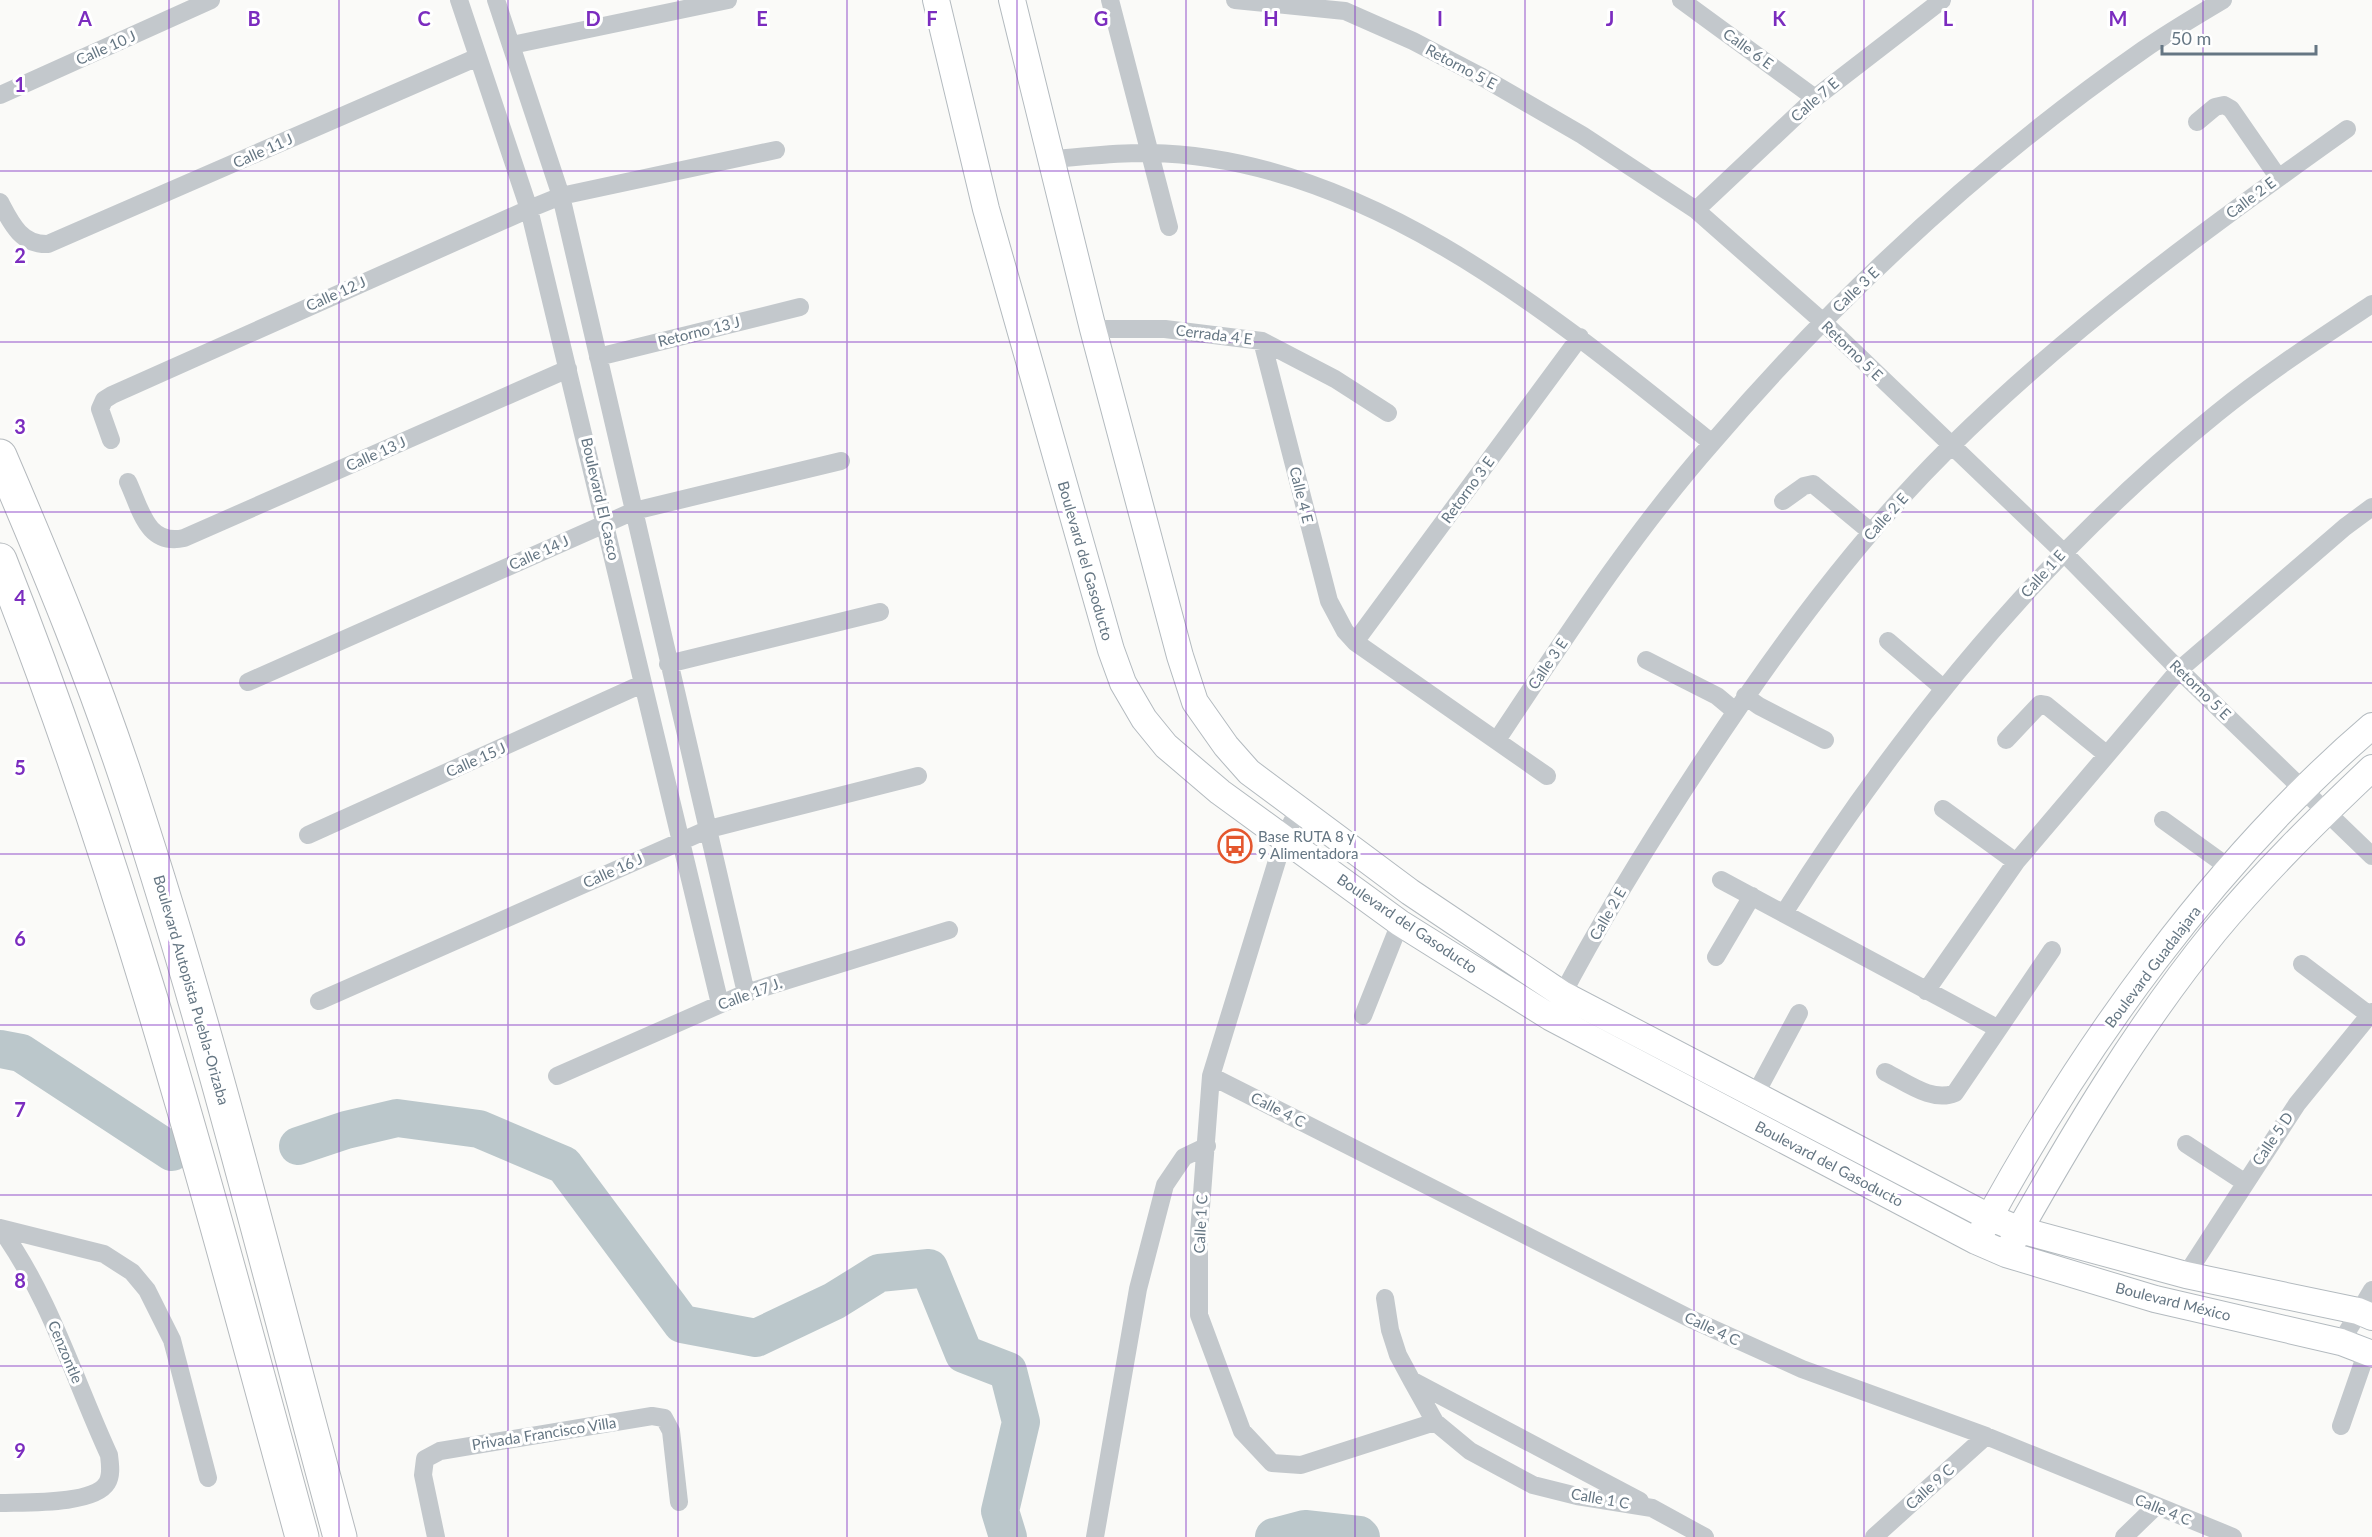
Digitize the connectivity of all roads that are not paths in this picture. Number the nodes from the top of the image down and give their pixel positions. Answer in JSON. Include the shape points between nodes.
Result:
{"nodes":[{"id":1,"x":212,"y":0,"type":"edge"},
{"id":2,"x":459,"y":0,"type":"edge"},
{"id":3,"x":496,"y":0,"type":"edge"},
{"id":4,"x":728,"y":0,"type":"edge"},
{"id":5,"x":936,"y":0,"type":"edge"},
{"id":6,"x":1012,"y":0,"type":"edge"},
{"id":7,"x":1110,"y":0,"type":"edge"},
{"id":8,"x":1235,"y":0,"type":"edge"},
{"id":9,"x":1682,"y":0,"type":"edge"},
{"id":10,"x":2223,"y":0,"type":"edge"},
{"id":11,"x":1932,"y":3,"type":"edge"},
{"id":12,"x":512,"y":45,"type":"junction"},
{"id":13,"x":478,"y":57,"type":"junction"},
{"id":14,"x":0,"y":95,"type":"edge"},
{"id":15,"x":1815,"y":98,"type":"junction"},
{"id":16,"x":2197,"y":122,"type":"dead end"},
{"id":17,"x":2347,"y":129,"type":"dead end"},
{"id":18,"x":776,"y":150,"type":"dead end"},
{"id":19,"x":1150,"y":153,"type":"junction"},
{"id":20,"x":1050,"y":159,"type":"junction"},
{"id":21,"x":2278,"y":177,"type":"junction"},
{"id":22,"x":561,"y":196,"type":"junction"},
{"id":23,"x":0,"y":202,"type":"edge"},
{"id":24,"x":529,"y":209,"type":"junction"},
{"id":25,"x":1696,"y":210,"type":"junction"},
{"id":26,"x":1169,"y":227,"type":"dead end"},
{"id":27,"x":2372,"y":304,"type":"edge"},
{"id":28,"x":800,"y":307,"type":"dead end"},
{"id":29,"x":1823,"y":322,"type":"junction"},
{"id":30,"x":1093,"y":329,"type":"junction"},
{"id":31,"x":1580,"y":337,"type":"junction"},
{"id":32,"x":1262,"y":341,"type":"junction"},
{"id":33,"x":598,"y":357,"type":"junction"},
{"id":34,"x":568,"y":369,"type":"junction"},
{"id":35,"x":1388,"y":413,"type":"dead end"},
{"id":36,"x":111,"y":440,"type":"dead end"},
{"id":37,"x":1712,"y":443,"type":"junction"},
{"id":38,"x":1950,"y":447,"type":"junction"},
{"id":39,"x":0,"y":456,"type":"edge"},
{"id":40,"x":841,"y":461,"type":"dead end"},
{"id":41,"x":128,"y":482,"type":"dead end"},
{"id":42,"x":1783,"y":501,"type":"dead end"},
{"id":43,"x":2372,"y":507,"type":"edge"},
{"id":44,"x":634,"y":511,"type":"junction"},
{"id":45,"x":606,"y":523,"type":"junction"},
{"id":46,"x":1871,"y":532,"type":"junction"},
{"id":47,"x":2063,"y":552,"type":"junction"},
{"id":48,"x":0,"y":560,"type":"edge"},
{"id":49,"x":880,"y":612,"type":"dead end"},
{"id":50,"x":1888,"y":641,"type":"dead end"},
{"id":51,"x":1355,"y":642,"type":"junction"},
{"id":52,"x":1646,"y":660,"type":"dead end"},
{"id":53,"x":668,"y":664,"type":"junction"},
{"id":54,"x":2179,"y":670,"type":"junction"},
{"id":55,"x":248,"y":682,"type":"dead end"},
{"id":56,"x":642,"y":684,"type":"junction"},
{"id":57,"x":1943,"y":688,"type":"junction"},
{"id":58,"x":1740,"y":704,"type":"junction"},
{"id":59,"x":2372,"y":726,"type":"edge"},
{"id":60,"x":1497,"y":740,"type":"junction"},
{"id":61,"x":1825,"y":740,"type":"dead end"},
{"id":62,"x":2006,"y":740,"type":"dead end"},
{"id":63,"x":2106,"y":754,"type":"junction"},
{"id":64,"x":2372,"y":768,"type":"edge"},
{"id":65,"x":918,"y":776,"type":"dead end"},
{"id":66,"x":1547,"y":776,"type":"dead end"},
{"id":67,"x":2303,"y":790,"type":"junction"},
{"id":68,"x":1943,"y":809,"type":"dead end"},
{"id":69,"x":1298,"y":810,"type":"junction"},
{"id":70,"x":2326,"y":812,"type":"junction"},
{"id":71,"x":2163,"y":820,"type":"dead end"},
{"id":72,"x":710,"y":829,"type":"junction"},
{"id":73,"x":308,"y":835,"type":"dead end"},
{"id":74,"x":1284,"y":838,"type":"junction"},
{"id":75,"x":683,"y":840,"type":"junction"},
{"id":76,"x":2372,"y":856,"type":"edge"},
{"id":77,"x":2016,"y":862,"type":"junction"},
{"id":78,"x":2231,"y":869,"type":"junction"},
{"id":79,"x":1720,"y":880,"type":"dead end"},
{"id":80,"x":1752,"y":896,"type":"junction"},
{"id":81,"x":1784,"y":912,"type":"junction"},
{"id":82,"x":1400,"y":923,"type":"junction"},
{"id":83,"x":949,"y":930,"type":"dead end"},
{"id":84,"x":2052,"y":950,"type":"dead end"},
{"id":85,"x":1716,"y":957,"type":"dead end"},
{"id":86,"x":2302,"y":964,"type":"dead end"},
{"id":87,"x":1926,"y":991,"type":"junction"},
{"id":88,"x":746,"y":993,"type":"junction"},
{"id":89,"x":1562,"y":994,"type":"junction"},
{"id":90,"x":319,"y":1001,"type":"dead end"},
{"id":91,"x":720,"y":1004,"type":"junction"},
{"id":92,"x":1799,"y":1013,"type":"dead end"},
{"id":93,"x":2371,"y":1015,"type":"edge"},
{"id":94,"x":1363,"y":1016,"type":"dead end"},
{"id":95,"x":1550,"y":1017,"type":"junction"},
{"id":96,"x":1997,"y":1028,"type":"junction"},
{"id":97,"x":1885,"y":1072,"type":"dead end"},
{"id":98,"x":557,"y":1076,"type":"dead end"},
{"id":99,"x":1211,"y":1076,"type":"junction"},
{"id":100,"x":1755,"y":1095,"type":"junction"},
{"id":101,"x":2186,"y":1144,"type":"dead end"},
{"id":102,"x":1207,"y":1146,"type":"junction"},
{"id":103,"x":2244,"y":1182,"type":"junction"},
{"id":104,"x":1989,"y":1217,"type":"junction"},
{"id":105,"x":0,"y":1228,"type":"edge"},
{"id":106,"x":2020,"y":1230,"type":"junction"},
{"id":107,"x":1976,"y":1241,"type":"junction"},
{"id":108,"x":2006,"y":1254,"type":"junction"},
{"id":109,"x":2186,"y":1275,"type":"junction"},
{"id":110,"x":2372,"y":1290,"type":"edge"},
{"id":111,"x":1385,"y":1298,"type":"dead end"},
{"id":112,"x":2365,"y":1314,"type":"edge"},
{"id":113,"x":2341,"y":1342,"type":"junction"},
{"id":114,"x":2369,"y":1353,"type":"edge"},
{"id":115,"x":1412,"y":1381,"type":"junction"},
{"id":116,"x":1435,"y":1422,"type":"junction"},
{"id":117,"x":2341,"y":1426,"type":"dead end"},
{"id":118,"x":1986,"y":1436,"type":"junction"},
{"id":119,"x":208,"y":1478,"type":"dead end"},
{"id":120,"x":679,"y":1502,"type":"dead end"},
{"id":121,"x":0,"y":1503,"type":"edge"},
{"id":122,"x":2155,"y":1507,"type":"junction"},
{"id":123,"x":1652,"y":1508,"type":"junction"},
{"id":124,"x":302,"y":1537,"type":"edge"},
{"id":125,"x":340,"y":1537,"type":"edge"},
{"id":126,"x":436,"y":1537,"type":"edge"},
{"id":127,"x":1095,"y":1537,"type":"edge"},
{"id":128,"x":1705,"y":1537,"type":"edge"},
{"id":129,"x":1874,"y":1537,"type":"edge"},
{"id":130,"x":2124,"y":1537,"type":"edge"},
{"id":131,"x":2233,"y":1537,"type":"edge"}],
"edges":[{"from":1,"to":14,"type":"street","name":"Calle 10 J"},
{"from":2,"to":13,"type":"street","name":"Boulevard El Casco"},
{"from":3,"to":12,"type":"street","name":"Boulevard El Casco"},
{"from":4,"to":12,"type":"street"},
{"from":5,"to":74,"type":"street","name":"Boulevard del Gasoducto","via":[[986,209],[1108,641],[1124,683],[1144,719],[1166,746],[1220,792]]},
{"from":6,"to":20,"type":"street","name":"Boulevard del Gasoducto"},
{"from":7,"to":19,"type":"street"},
{"from":8,"to":25,"type":"street","name":"Retorno 5 E","via":[[1345,11],[1413,41],[1582,135]]},
{"from":9,"to":15,"type":"street","name":"Calle 6 E"},
{"from":10,"to":29,"type":"street","name":"Calle 3 E","via":[[2145,48],[1996,162]]},
{"from":11,"to":15,"type":"street","name":"Calle 7 E"},
{"from":12,"to":22,"type":"street","name":"Boulevard El Casco"},
{"from":13,"to":23,"type":"street","name":"Calle 11 J","via":[[48,244],[35,244],[24,238]]},
{"from":13,"to":24,"type":"street","name":"Boulevard El Casco"},
{"from":15,"to":25,"type":"street","name":"Calle 7 E"},
{"from":16,"to":21,"type":"street","via":[[2215,107],[2224,105],[2231,109]]},
{"from":17,"to":21,"type":"street","name":"Calle 2 E"},
{"from":18,"to":22,"type":"street"},
{"from":19,"to":20,"type":"street"},
{"from":19,"to":26,"type":"street"},
{"from":19,"to":31,"type":"street","via":[[1228,162],[1290,176],[1352,198],[1519,294]]},
{"from":20,"to":30,"type":"street","name":"Boulevard del Gasoducto"},
{"from":21,"to":38,"type":"street","name":"Calle 2 E","via":[[2103,309]]},
{"from":22,"to":24,"type":"street","name":"Calle 12 J"},
{"from":22,"to":33,"type":"street","name":"Boulevard El Casco"},
{"from":24,"to":34,"type":"street","name":"Boulevard El Casco"},
{"from":24,"to":36,"type":"street","name":"Calle 12 J","via":[[112,395],[100,409]]},
{"from":25,"to":29,"type":"street","name":"Retorno 5 E"},
{"from":27,"to":47,"type":"street","name":"Calle 1 E","via":[[2217,413]]},
{"from":28,"to":33,"type":"street","name":"Retorno 13 J"},
{"from":29,"to":37,"type":"street","name":"Calle 3 E"},
{"from":29,"to":38,"type":"street","name":"Retorno 5 E"},
{"from":30,"to":32,"type":"street","name":"Cerrada 4 E","via":[[1165,329]]},
{"from":30,"to":69,"type":"street","name":"Boulevard del Gasoducto","via":[[1195,702],[1249,772]]},
{"from":31,"to":37,"type":"street"},
{"from":31,"to":51,"type":"street","name":"Retorno 3 E"},
{"from":32,"to":35,"type":"street","name":"Cerrada 4 E","via":[[1335,379]]},
{"from":32,"to":51,"type":"street","name":"Calle 4 E","via":[[1329,602],[1340,625]]},
{"from":33,"to":44,"type":"street","name":"Boulevard El Casco"},
{"from":34,"to":41,"type":"street","name":"Calle 13 J","via":[[184,538],[168,541],[157,536],[148,526]]},
{"from":34,"to":45,"type":"street","name":"Boulevard El Casco"},
{"from":37,"to":60,"type":"street","name":"Calle 3 E","via":[[1595,594]]},
{"from":38,"to":46,"type":"street","name":"Calle 2 E"},
{"from":38,"to":47,"type":"street","name":"Retorno 5 E"},
{"from":39,"to":125,"type":"highway","name":"Boulevard Autopista Puebla-Orizaba","via":[[80,649],[158,876],[220,1087]]},
{"from":40,"to":44,"type":"street","name":"Calle 14 J"},
{"from":42,"to":46,"type":"street","via":[[1813,484]]},
{"from":43,"to":54,"type":"street"},
{"from":44,"to":45,"type":"street","name":"Calle 14 J"},
{"from":44,"to":53,"type":"street","name":"Boulevard El Casco"},
{"from":45,"to":55,"type":"street","name":"Calle 14 J"},
{"from":45,"to":56,"type":"street","name":"Boulevard El Casco"},
{"from":46,"to":58,"type":"street","name":"Calle 2 E"},
{"from":47,"to":54,"type":"street","name":"Retorno 5 E"},
{"from":47,"to":57,"type":"street","name":"Calle 1 E"},
{"from":48,"to":124,"type":"highway","via":[[69,740],[117,885],[178,1087]]},
{"from":49,"to":53,"type":"street"},
{"from":50,"to":57,"type":"street"},
{"from":51,"to":60,"type":"street"},
{"from":52,"to":58,"type":"street"},
{"from":53,"to":72,"type":"street","name":"Boulevard El Casco"},
{"from":54,"to":63,"type":"street"},
{"from":54,"to":67,"type":"street","name":"Retorno 5 E"},
{"from":56,"to":73,"type":"street","name":"Calle 15 J"},
{"from":56,"to":75,"type":"street","name":"Boulevard El Casco"},
{"from":57,"to":81,"type":"street","name":"Calle 1 E","via":[[1838,827]]},
{"from":58,"to":61,"type":"street","via":[[1759,706]]},
{"from":58,"to":89,"type":"street","name":"Calle 2 E","via":[[1647,845]]},
{"from":59,"to":67,"type":"street","name":"Boulevard Guadalajara"},
{"from":60,"to":66,"type":"street"},
{"from":62,"to":63,"type":"street","via":[[2040,704]]},
{"from":63,"to":77,"type":"street"},
{"from":64,"to":70,"type":"street","name":"Boulevard Guadalajara"},
{"from":65,"to":72,"type":"street","name":"Calle 16 J"},
{"from":67,"to":70,"type":"street","name":"Retorno 5 E"},
{"from":67,"to":78,"type":"street","name":"Boulevard Guadalajara"},
{"from":68,"to":77,"type":"street"},
{"from":69,"to":74,"type":"street","name":"Calle 1 C"},
{"from":69,"to":89,"type":"street","name":"Boulevard del Gasoducto","via":[[1410,892]]},
{"from":70,"to":76,"type":"street","name":"Retorno 5 E"},
{"from":70,"to":106,"type":"street","name":"Boulevard Guadalajara","via":[[2261,878],[2168,993],[2100,1093]]},
{"from":71,"to":78,"type":"street"},
{"from":72,"to":75,"type":"street","name":"Calle 16 J"},
{"from":72,"to":88,"type":"street","name":"Boulevard El Casco"},
{"from":74,"to":82,"type":"street","name":"Boulevard del Gasoducto"},
{"from":74,"to":99,"type":"street","name":"Calle 1 C"},
{"from":75,"to":90,"type":"street","name":"Calle 16 J"},
{"from":75,"to":91,"type":"street","name":"Boulevard El Casco"},
{"from":77,"to":87,"type":"street"},
{"from":78,"to":104,"type":"street","name":"Boulevard Guadalajara","via":[[2108,1025]]},
{"from":79,"to":80,"type":"street"},
{"from":80,"to":81,"type":"street"},
{"from":80,"to":85,"type":"street"},
{"from":81,"to":87,"type":"street"},
{"from":82,"to":94,"type":"street"},
{"from":82,"to":95,"type":"street","name":"Boulevard del Gasoducto"},
{"from":83,"to":88,"type":"street","name":"Calle 17 J."},
{"from":84,"to":96,"type":"street"},
{"from":86,"to":93,"type":"street"},
{"from":87,"to":96,"type":"street"},
{"from":88,"to":91,"type":"street","name":"Calle 17 J."},
{"from":89,"to":95,"type":"street","name":"Calle 2 E"},
{"from":89,"to":100,"type":"street","name":"Boulevard del Gasoducto"},
{"from":91,"to":98,"type":"street","name":"Calle 17 J."},
{"from":92,"to":100,"type":"street"},
{"from":93,"to":103,"type":"street","name":"Calle 5 D","via":[[2297,1104]]},
{"from":95,"to":107,"type":"street","name":"Boulevard del Gasoducto"},
{"from":96,"to":97,"type":"street","via":[[1954,1093],[1944,1098]]},
{"from":99,"to":102,"type":"street","name":"Calle 1 C"},
{"from":99,"to":118,"type":"street","name":"Calle 4 C","via":[[1691,1319],[1802,1369]]},
{"from":100,"to":104,"type":"street","name":"Boulevard del Gasoducto"},
{"from":101,"to":103,"type":"street"},
{"from":102,"to":116,"type":"street","name":"Calle 1 C","via":[[1199,1233],[1199,1315],[1242,1431],[1272,1463],[1301,1465]]},
{"from":102,"to":127,"type":"street","via":[[1184,1157],[1165,1185],[1138,1289]]},
{"from":103,"to":109,"type":"street","name":"Calle 5 D"},
{"from":104,"to":106,"type":"street","name":"Boulevard México"},
{"from":104,"to":107,"type":"street","name":"Boulevard Guadalajara"},
{"from":105,"to":119,"type":"street","via":[[104,1254],[132,1272],[147,1290],[172,1340]]},
{"from":105,"to":121,"type":"street","name":"Cenzontle","via":[[16,1250],[59,1333],[111,1468],[107,1483],[96,1493],[80,1498]]},
{"from":106,"to":108,"type":"street","name":"Boulevard Guadalajara"},
{"from":106,"to":109,"type":"street","name":"Boulevard México"},
{"from":107,"to":108,"type":"street","name":"Boulevard México"},
{"from":108,"to":113,"type":"street","name":"Boulevard México","via":[[2155,1299]]},
{"from":109,"to":112,"type":"street","name":"Boulevard México"},
{"from":110,"to":112,"type":"street"},
{"from":111,"to":115,"type":"street","name":"Calle 1 C","via":[[1395,1347]]},
{"from":112,"to":113,"type":"street"},
{"from":113,"to":114,"type":"street","name":"Boulevard México"},
{"from":114,"to":117,"type":"street"},
{"from":115,"to":116,"type":"street","name":"Calle 1 C"},
{"from":115,"to":123,"type":"street"},
{"from":116,"to":123,"type":"street","name":"Calle 1 C","via":[[1470,1451],[1533,1485]]},
{"from":118,"to":122,"type":"street","name":"Calle 4 C"},
{"from":118,"to":129,"type":"street","name":"Calle 9 C"},
{"from":120,"to":126,"type":"street","name":"Privada Francisco Villa","via":[[671,1431],[664,1418],[652,1416],[440,1451],[425,1459],[423,1475]]},
{"from":122,"to":130,"type":"street"},
{"from":122,"to":131,"type":"street","name":"Calle 4 C"},
{"from":123,"to":128,"type":"street","name":"Calle 1 C"}]}
